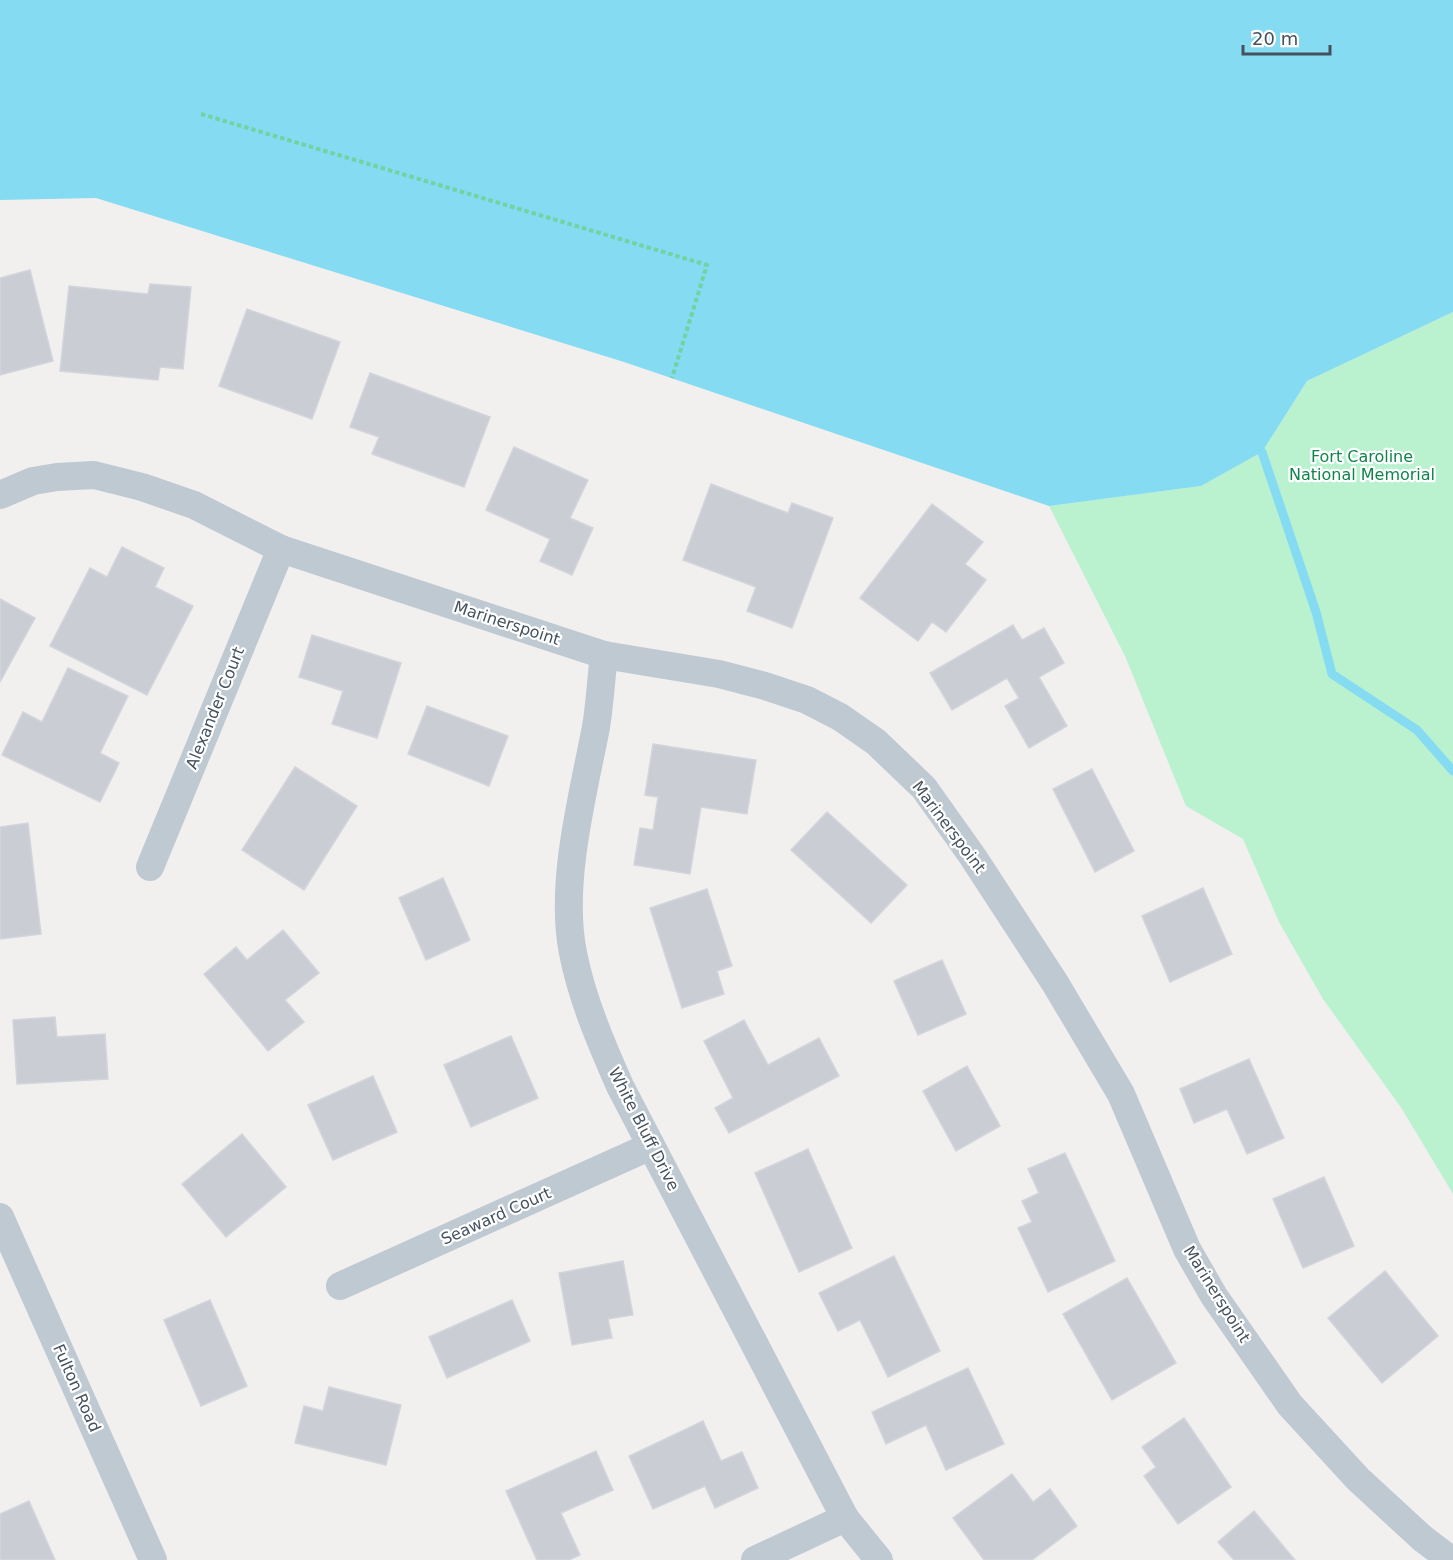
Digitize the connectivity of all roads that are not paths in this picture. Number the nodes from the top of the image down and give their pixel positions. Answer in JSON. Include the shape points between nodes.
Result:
{"nodes":[{"id":1,"x":0,"y":495,"type":"edge"},
{"id":2,"x":281,"y":549,"type":"junction"},
{"id":3,"x":604,"y":655,"type":"junction"},
{"id":4,"x":150,"y":867,"type":"dead end"},
{"id":5,"x":651,"y":1146,"type":"junction"},
{"id":6,"x":0,"y":1217,"type":"edge"},
{"id":7,"x":340,"y":1286,"type":"dead end"},
{"id":8,"x":845,"y":1518,"type":"junction"},
{"id":9,"x":153,"y":1560,"type":"edge"},
{"id":10,"x":755,"y":1560,"type":"edge"},
{"id":11,"x":879,"y":1560,"type":"edge"},
{"id":12,"x":1451,"y":1560,"type":"edge"}],
"edges":[{"from":1,"to":2,"type":"street","name":"Marinerspoint","via":[[33,481],[94,475],[194,505]]},
{"from":2,"to":3,"type":"street","name":"Marinerspoint"},
{"from":2,"to":4,"type":"street","name":"Alexander Court"},
{"from":3,"to":5,"type":"street","name":"White Bluff Drive","via":[[571,868],[569,912],[573,952],[600,1042]]},
{"from":3,"to":12,"type":"street","name":"Marinerspoint","via":[[719,674],[807,699],[876,742],[924,788],[1055,983],[1121,1095],[1187,1249],[1214,1296],[1290,1405],[1358,1479]]},
{"from":5,"to":7,"type":"street","name":"Seaward Court"},
{"from":5,"to":8,"type":"street","name":"White Bluff Drive"},
{"from":6,"to":9,"type":"street","name":"Fulton Road"},
{"from":8,"to":10,"type":"street"},
{"from":8,"to":11,"type":"street","name":"White Bluff Drive"}]}
